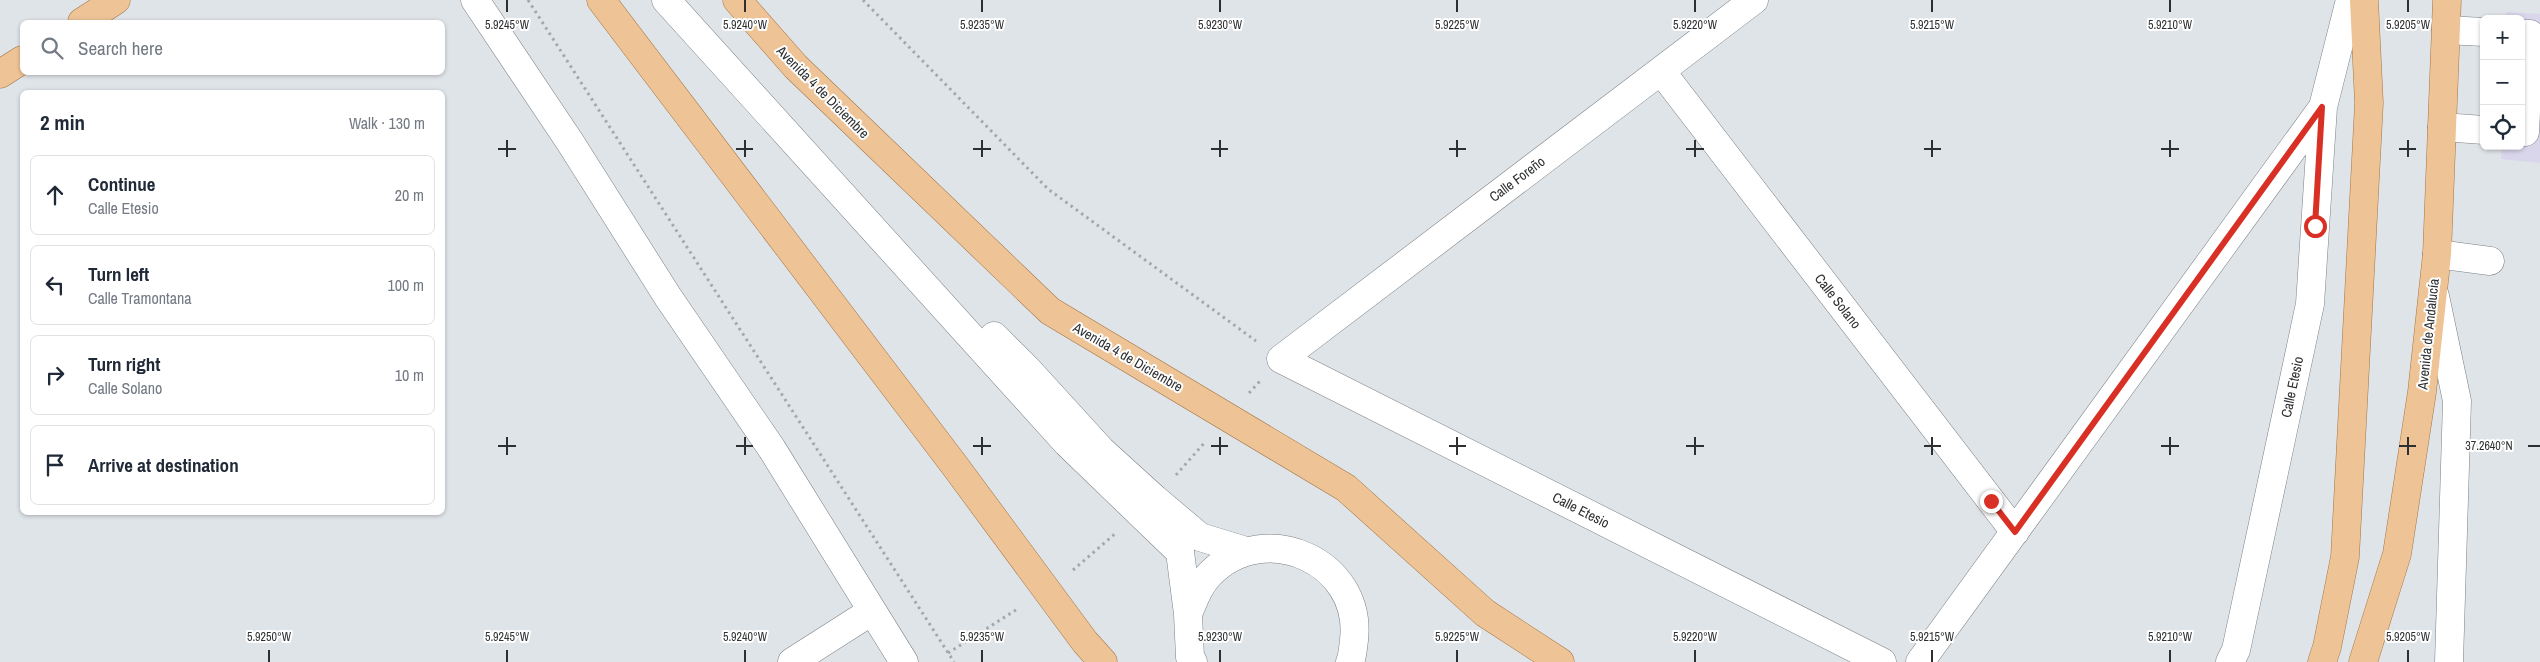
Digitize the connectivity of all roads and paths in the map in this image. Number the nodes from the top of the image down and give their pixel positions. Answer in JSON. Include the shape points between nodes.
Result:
{"nodes":[{"id":1,"x":116,"y":0,"type":"edge"},
{"id":2,"x":475,"y":0,"type":"edge"},
{"id":3,"x":528,"y":0,"type":"edge"},
{"id":4,"x":601,"y":0,"type":"edge"},
{"id":5,"x":666,"y":0,"type":"edge"},
{"id":6,"x":691,"y":0,"type":"edge"},
{"id":7,"x":737,"y":0,"type":"edge"},
{"id":8,"x":863,"y":0,"type":"edge"},
{"id":9,"x":1754,"y":0,"type":"edge"},
{"id":10,"x":2350,"y":0,"type":"edge"},
{"id":11,"x":2364,"y":0,"type":"edge"},
{"id":12,"x":2447,"y":0,"type":"edge"},
{"id":13,"x":85,"y":20,"type":"edge"},
{"id":14,"x":2446,"y":30,"type":"junction"},
{"id":15,"x":2480,"y":32,"type":"edge"},
{"id":16,"x":2525,"y":34,"type":"edge"},
{"id":17,"x":20,"y":61,"type":"edge"},
{"id":18,"x":1661,"y":71,"type":"junction"},
{"id":19,"x":0,"y":74,"type":"edge"},
{"id":20,"x":2322,"y":107,"type":"junction"},
{"id":21,"x":2442,"y":127,"type":"junction"},
{"id":22,"x":2480,"y":130,"type":"edge"},
{"id":23,"x":2525,"y":132,"type":"edge"},
{"id":24,"x":2437,"y":254,"type":"junction"},
{"id":25,"x":2490,"y":261,"type":"dead end"},
{"id":26,"x":2433,"y":287,"type":"junction"},
{"id":27,"x":1280,"y":358,"type":"junction"},
{"id":28,"x":2015,"y":532,"type":"junction"},
{"id":29,"x":1246,"y":551,"type":"junction"},
{"id":30,"x":872,"y":611,"type":"junction"},
{"id":31,"x":1188,"y":614,"type":"junction"},
{"id":32,"x":792,"y":662,"type":"edge"},
{"id":33,"x":904,"y":662,"type":"edge"},
{"id":34,"x":954,"y":662,"type":"edge"},
{"id":35,"x":1103,"y":662,"type":"edge"},
{"id":36,"x":1193,"y":662,"type":"edge"},
{"id":37,"x":1350,"y":662,"type":"edge"},
{"id":38,"x":1560,"y":662,"type":"edge"},
{"id":39,"x":1882,"y":662,"type":"edge"},
{"id":40,"x":1920,"y":662,"type":"edge"},
{"id":41,"x":2230,"y":662,"type":"edge"},
{"id":42,"x":2322,"y":662,"type":"edge"},
{"id":43,"x":2363,"y":662,"type":"edge"},
{"id":44,"x":2449,"y":662,"type":"edge"}],
"edges":[{"from":1,"to":13,"type":"main road"},
{"from":2,"to":30,"type":"street","via":[[668,297],[772,450]]},
{"from":3,"to":34,"type":"path"},
{"from":4,"to":35,"type":"main road"},
{"from":5,"to":31,"type":"street","via":[[1067,443],[1180,552]]},
{"from":6,"to":29,"type":"street","via":[[787,115],[1101,450],[1200,537]]},
{"from":7,"to":38,"type":"main road","name":"Avenida 4 de Diciembre","via":[[796,67],[1050,311],[1346,488],[1485,613]]},
{"from":8,"to":27,"type":"path","via":[[1048,189]]},
{"from":9,"to":18,"type":"street","name":"Calle Foreño"},
{"from":10,"to":20,"type":"street"},
{"from":11,"to":42,"type":"main road","via":[[2369,103],[2345,556]]},
{"from":12,"to":14,"type":"main road","name":"Avenida de Andalucía"},
{"from":14,"to":15,"type":"street"},
{"from":14,"to":21,"type":"main road","name":"Avenida de Andalucía"},
{"from":16,"to":23,"type":"street","via":[[2530,34]]},
{"from":17,"to":19,"type":"main road"},
{"from":18,"to":27,"type":"street","name":"Calle Foreño"},
{"from":18,"to":28,"type":"street","name":"Calle Solano"},
{"from":20,"to":28,"type":"street"},
{"from":20,"to":41,"type":"street","name":"Calle Etesio","via":[[2310,304],[2236,650]]},
{"from":21,"to":22,"type":"street"},
{"from":21,"to":24,"type":"main road","name":"Avenida de Andalucía"},
{"from":24,"to":25,"type":"street"},
{"from":24,"to":26,"type":"main road","name":"Avenida de Andalucía"},
{"from":26,"to":43,"type":"main road","name":"Avenida de Andalucía","via":[[2422,392],[2397,554]]},
{"from":26,"to":44,"type":"street","via":[[2456,401]]},
{"from":27,"to":39,"type":"street","name":"Calle Etesio"},
{"from":28,"to":40,"type":"street"},
{"from":29,"to":31,"type":"street","via":[[1225,561],[1209,575],[1196,593]]},
{"from":29,"to":37,"type":"street","via":[[1283,548],[1318,561],[1344,587],[1356,623]]},
{"from":30,"to":32,"type":"street"},
{"from":30,"to":33,"type":"street"},
{"from":31,"to":36,"type":"street"}]}
